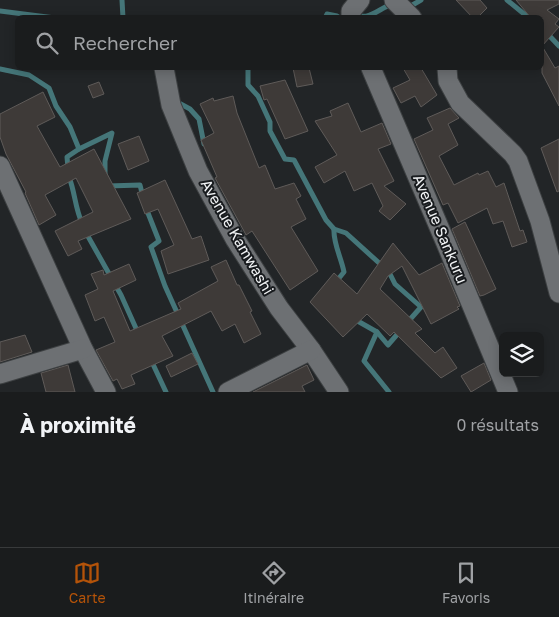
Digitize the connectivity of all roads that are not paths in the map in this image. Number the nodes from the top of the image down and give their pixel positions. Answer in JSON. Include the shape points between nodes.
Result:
{"nodes":[{"id":1,"x":360,"y":0,"type":"edge"},
{"id":2,"x":394,"y":0,"type":"edge"},
{"id":3,"x":351,"y":15,"type":"edge"},
{"id":4,"x":409,"y":15,"type":"edge"},
{"id":5,"x":164,"y":70,"type":"edge"},
{"id":6,"x":372,"y":70,"type":"edge"},
{"id":7,"x":447,"y":70,"type":"edge"},
{"id":8,"x":0,"y":166,"type":"edge"},
{"id":9,"x":559,"y":293,"type":"edge"},
{"id":10,"x":84,"y":349,"type":"junction"},
{"id":11,"x":311,"y":350,"type":"junction"},
{"id":12,"x":0,"y":374,"type":"edge"},
{"id":13,"x":106,"y":392,"type":"edge"},
{"id":14,"x":228,"y":392,"type":"edge"},
{"id":15,"x":339,"y":392,"type":"edge"},
{"id":16,"x":508,"y":392,"type":"edge"}],
"edges":[{"from":1,"to":3,"type":"street"},
{"from":2,"to":4,"type":"street"},
{"from":5,"to":11,"type":"street","name":"Avenue Kamwashi","via":[[171,105],[198,171],[274,300]]},
{"from":6,"to":16,"type":"street","name":"Avenue Sankuru"},
{"from":7,"to":9,"type":"street","via":[[448,81],[460,103],[518,161],[540,221]]},
{"from":8,"to":10,"type":"street"},
{"from":10,"to":12,"type":"street"},
{"from":10,"to":13,"type":"street"},
{"from":11,"to":14,"type":"street"},
{"from":11,"to":15,"type":"street","name":"Avenue Kamwashi"}]}
